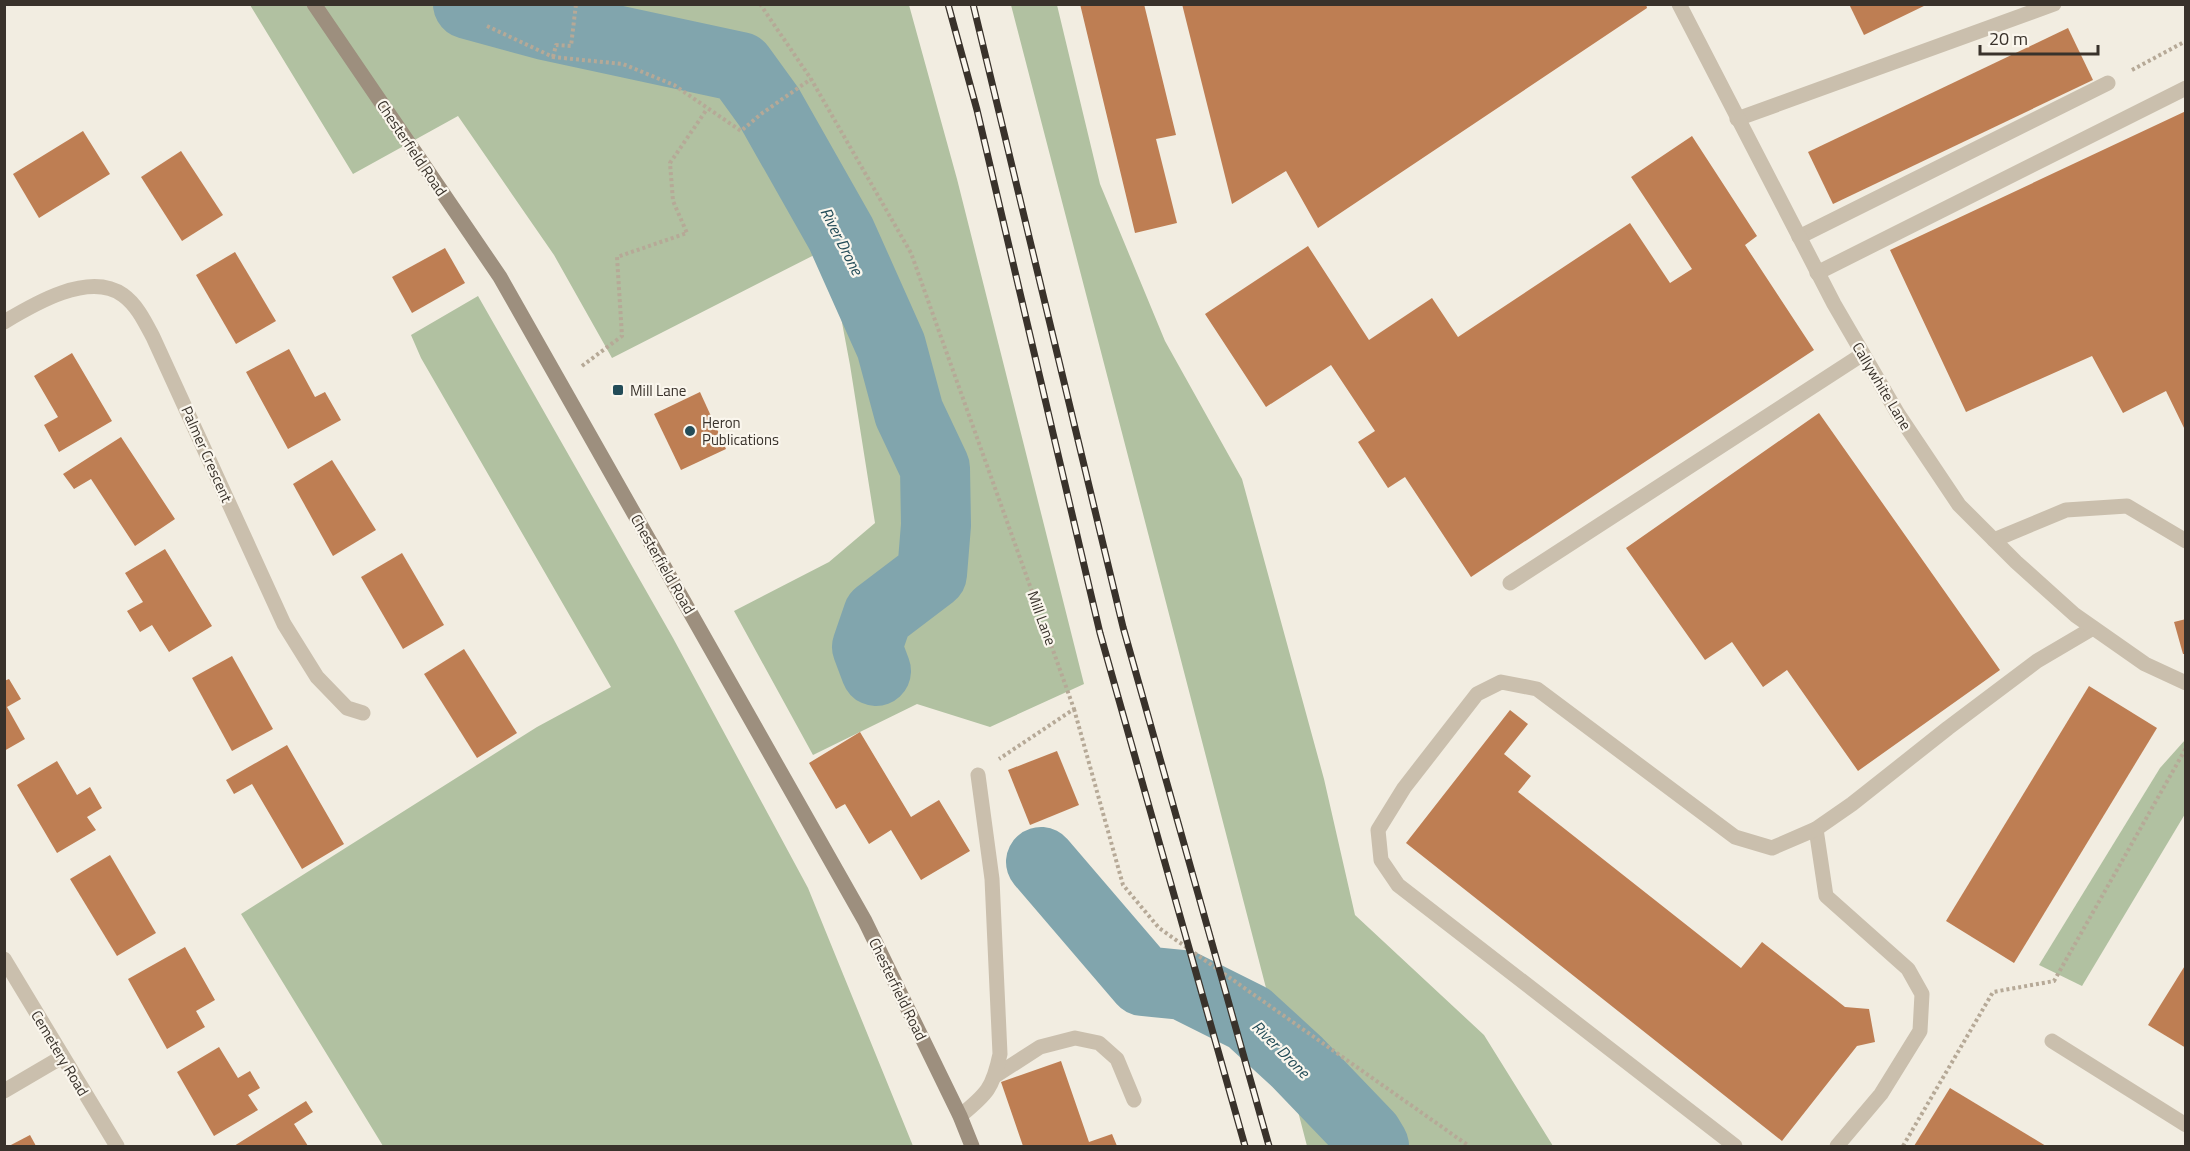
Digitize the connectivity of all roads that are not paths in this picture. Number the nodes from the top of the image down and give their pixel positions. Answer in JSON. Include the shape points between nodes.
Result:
{"nodes":[{"id":1,"x":314,"y":4,"type":"edge"},
{"id":2,"x":1679,"y":4,"type":"edge"},
{"id":3,"x":2054,"y":4,"type":"edge"},
{"id":4,"x":2108,"y":83,"type":"road end"},
{"id":5,"x":2186,"y":88,"type":"edge"},
{"id":6,"x":1737,"y":119,"type":"junction"},
{"id":7,"x":1799,"y":237,"type":"junction"},
{"id":8,"x":1817,"y":273,"type":"junction"},
{"id":9,"x":4,"y":322,"type":"edge"},
{"id":10,"x":1863,"y":354,"type":"junction"},
{"id":11,"x":1994,"y":540,"type":"junction"},
{"id":12,"x":2186,"y":541,"type":"edge"},
{"id":13,"x":1510,"y":583,"type":"dead end"},
{"id":14,"x":2093,"y":628,"type":"junction"},
{"id":15,"x":2186,"y":683,"type":"edge"},
{"id":16,"x":363,"y":713,"type":"dead end"},
{"id":17,"x":978,"y":775,"type":"road end"},
{"id":18,"x":1816,"y":829,"type":"junction"},
{"id":19,"x":4,"y":959,"type":"edge"},
{"id":20,"x":2052,"y":1041,"type":"dead end"},
{"id":21,"x":62,"y":1057,"type":"junction"},
{"id":22,"x":995,"y":1076,"type":"junction"},
{"id":23,"x":4,"y":1091,"type":"edge"},
{"id":24,"x":1134,"y":1100,"type":"dead end"},
{"id":25,"x":960,"y":1116,"type":"junction"},
{"id":26,"x":2186,"y":1125,"type":"edge"},
{"id":27,"x":117,"y":1146,"type":"edge"},
{"id":28,"x":972,"y":1146,"type":"edge"},
{"id":29,"x":1735,"y":1146,"type":"edge"},
{"id":30,"x":1837,"y":1146,"type":"edge"}],
"edges":[{"from":1,"to":25,"type":"main road","name":"Chesterfield Road","via":[[500,277],[866,921]]},
{"from":2,"to":6,"type":"street","name":"Callywhite Lane"},
{"from":3,"to":6,"type":"street"},
{"from":4,"to":7,"type":"street"},
{"from":5,"to":8,"type":"street"},
{"from":6,"to":7,"type":"street","name":"Callywhite Lane"},
{"from":7,"to":8,"type":"street","name":"Callywhite Lane"},
{"from":8,"to":10,"type":"street","name":"Callywhite Lane"},
{"from":9,"to":16,"type":"street","name":"Palmer Crescent","via":[[66,291],[97,286],[122,294],[138,310],[284,624],[317,677],[347,708]]},
{"from":10,"to":11,"type":"street","name":"Callywhite Lane","via":[[1959,505]]},
{"from":10,"to":13,"type":"street"},
{"from":11,"to":12,"type":"street","via":[[2066,510],[2127,506]]},
{"from":11,"to":14,"type":"street","name":"Callywhite Lane"},
{"from":14,"to":15,"type":"street","name":"Callywhite Lane","via":[[2145,664]]},
{"from":14,"to":18,"type":"street","via":[[2037,662]]},
{"from":17,"to":22,"type":"street","via":[[992,879],[1000,1054]]},
{"from":18,"to":29,"type":"street","via":[[1772,848],[1735,837],[1537,689],[1501,682],[1477,694],[1404,788],[1378,830],[1381,860],[1398,885]]},
{"from":18,"to":30,"type":"street","via":[[1826,896],[1908,969],[1922,994],[1920,1031],[1881,1094]]},
{"from":19,"to":21,"type":"street","name":"Cemetery Road"},
{"from":20,"to":26,"type":"street"},
{"from":21,"to":23,"type":"street"},
{"from":21,"to":27,"type":"street","name":"Cemetery Road"},
{"from":22,"to":24,"type":"street","via":[[1040,1047],[1075,1038],[1099,1043],[1118,1059]]},
{"from":22,"to":25,"type":"street","via":[[984,1096]]},
{"from":25,"to":28,"type":"main road","name":"Chesterfield Road"}]}
